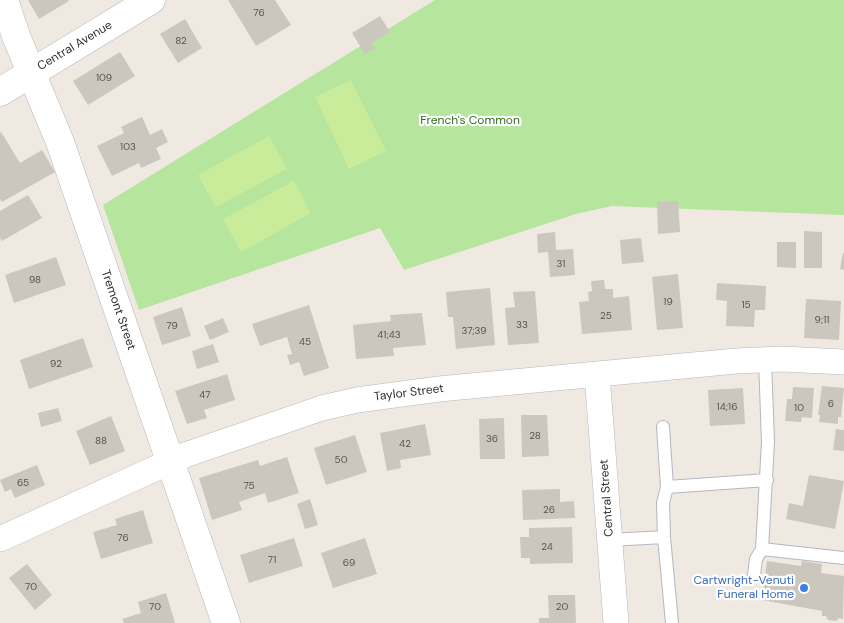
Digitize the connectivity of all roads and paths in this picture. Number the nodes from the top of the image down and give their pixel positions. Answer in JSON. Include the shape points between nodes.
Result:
{"nodes":[{"id":1,"x":4,"y":0,"type":"edge"},
{"id":2,"x":151,"y":0,"type":"edge"},
{"id":3,"x":31,"y":73,"type":"junction"},
{"id":4,"x":0,"y":92,"type":"edge"},
{"id":5,"x":765,"y":360,"type":"junction"},
{"id":6,"x":844,"y":362,"type":"edge"},
{"id":7,"x":597,"y":374,"type":"junction"},
{"id":8,"x":663,"y":427,"type":"dead end"},
{"id":9,"x":171,"y":462,"type":"junction"},
{"id":10,"x":766,"y":480,"type":"junction"},
{"id":11,"x":667,"y":487,"type":"junction"},
{"id":12,"x":664,"y":537,"type":"junction"},
{"id":13,"x":0,"y":539,"type":"edge"},
{"id":14,"x":610,"y":540,"type":"junction"},
{"id":15,"x":762,"y":549,"type":"junction"},
{"id":16,"x":844,"y":558,"type":"edge"},
{"id":17,"x":754,"y":575,"type":"dead end"},
{"id":18,"x":226,"y":623,"type":"edge"},
{"id":19,"x":616,"y":623,"type":"edge"},
{"id":20,"x":672,"y":623,"type":"edge"}],
"edges":[{"from":1,"to":3,"type":"street","name":"Tremont Street"},
{"from":2,"to":3,"type":"street","name":"Central Avenue"},
{"from":3,"to":4,"type":"street","name":"Central Avenue"},
{"from":3,"to":9,"type":"street","name":"Tremont Street","via":[[60,142]]},
{"from":5,"to":6,"type":"street","name":"Taylor Street"},
{"from":5,"to":7,"type":"street","name":"Taylor Street"},
{"from":5,"to":10,"type":"lane"},
{"from":7,"to":9,"type":"street","name":"Taylor Street","via":[[357,400],[199,450]]},
{"from":7,"to":14,"type":"street","name":"Central Street"},
{"from":8,"to":11,"type":"lane"},
{"from":9,"to":13,"type":"street","name":"Taylor Street"},
{"from":9,"to":18,"type":"street","name":"Tremont Street"},
{"from":10,"to":11,"type":"lane"},
{"from":10,"to":15,"type":"lane"},
{"from":11,"to":12,"type":"lane","via":[[662,503]]},
{"from":12,"to":14,"type":"lane"},
{"from":12,"to":20,"type":"lane"},
{"from":14,"to":19,"type":"street","name":"Central Street"},
{"from":15,"to":16,"type":"lane"},
{"from":15,"to":17,"type":"lane"}]}
